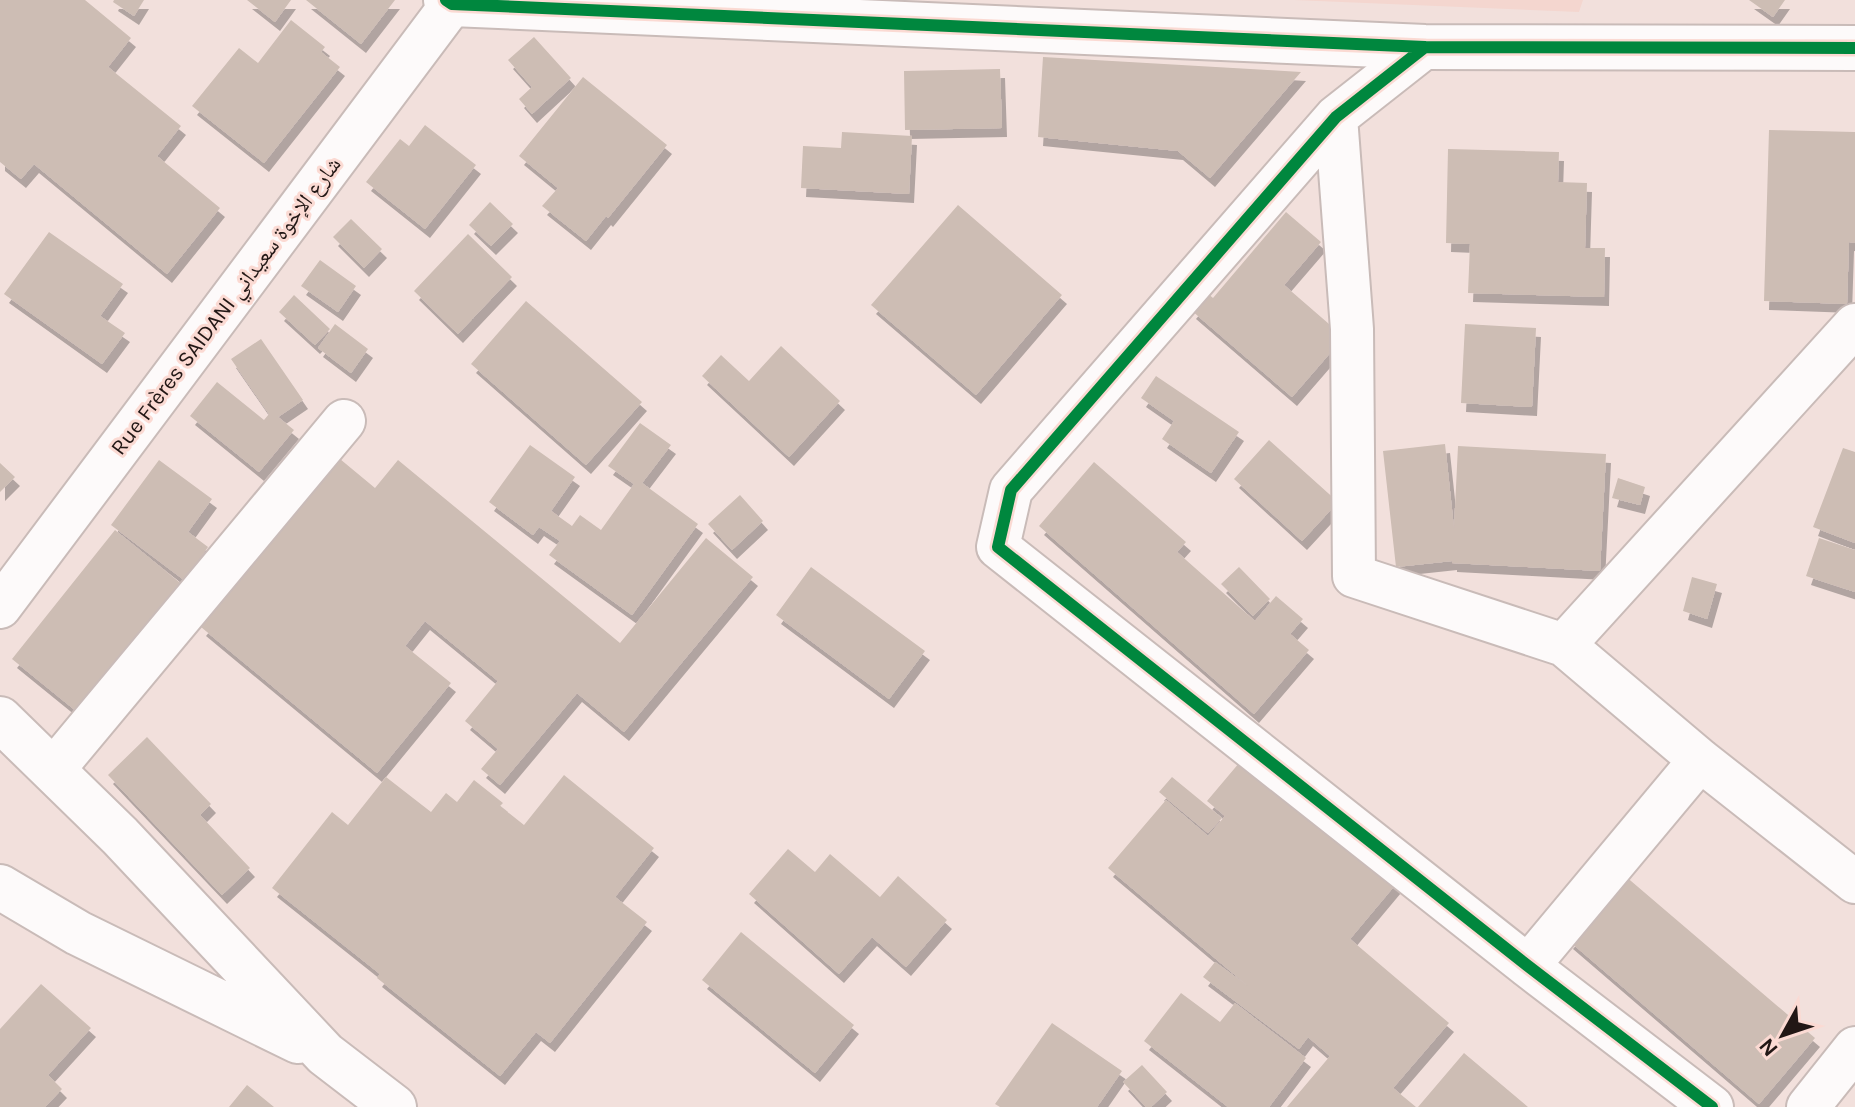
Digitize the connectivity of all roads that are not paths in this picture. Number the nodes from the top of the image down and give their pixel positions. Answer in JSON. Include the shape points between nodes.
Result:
{"nodes":[{"id":1,"x":449,"y":2,"type":"edge"},
{"id":2,"x":1849,"y":40,"type":"edge"},
{"id":3,"x":1425,"y":47,"type":"junction"},
{"id":4,"x":1336,"y":117,"type":"junction"},
{"id":5,"x":1855,"y":325,"type":"edge"},
{"id":6,"x":344,"y":421,"type":"dead end"},
{"id":7,"x":0,"y":607,"type":"edge"},
{"id":8,"x":1564,"y":645,"type":"junction"},
{"id":9,"x":0,"y":719,"type":"edge"},
{"id":10,"x":1700,"y":760,"type":"junction"},
{"id":11,"x":53,"y":770,"type":"junction"},
{"id":12,"x":1855,"y":882,"type":"edge"},
{"id":13,"x":0,"y":887,"type":"edge"},
{"id":14,"x":1528,"y":966,"type":"junction"},
{"id":15,"x":1855,"y":1048,"type":"edge"},
{"id":16,"x":325,"y":1054,"type":"junction"},
{"id":17,"x":394,"y":1107,"type":"edge"},
{"id":18,"x":1712,"y":1107,"type":"edge"},
{"id":19,"x":1808,"y":1107,"type":"edge"}],
"edges":[{"from":1,"to":3,"type":"street"},
{"from":1,"to":7,"type":"street","name":"Rue Frères SAIDANI شارع الإخوة سعيداني"},
{"from":2,"to":3,"type":"street"},
{"from":3,"to":4,"type":"street"},
{"from":4,"to":8,"type":"street","via":[[1352,329],[1354,576]]},
{"from":4,"to":14,"type":"street","via":[[1011,490],[998,547]]},
{"from":5,"to":8,"type":"street"},
{"from":6,"to":11,"type":"street"},
{"from":8,"to":10,"type":"street"},
{"from":9,"to":11,"type":"street"},
{"from":10,"to":12,"type":"street"},
{"from":10,"to":14,"type":"street"},
{"from":11,"to":16,"type":"street"},
{"from":13,"to":16,"type":"street","via":[[78,933]]},
{"from":14,"to":18,"type":"street"},
{"from":15,"to":19,"type":"street"},
{"from":16,"to":17,"type":"street"}]}
